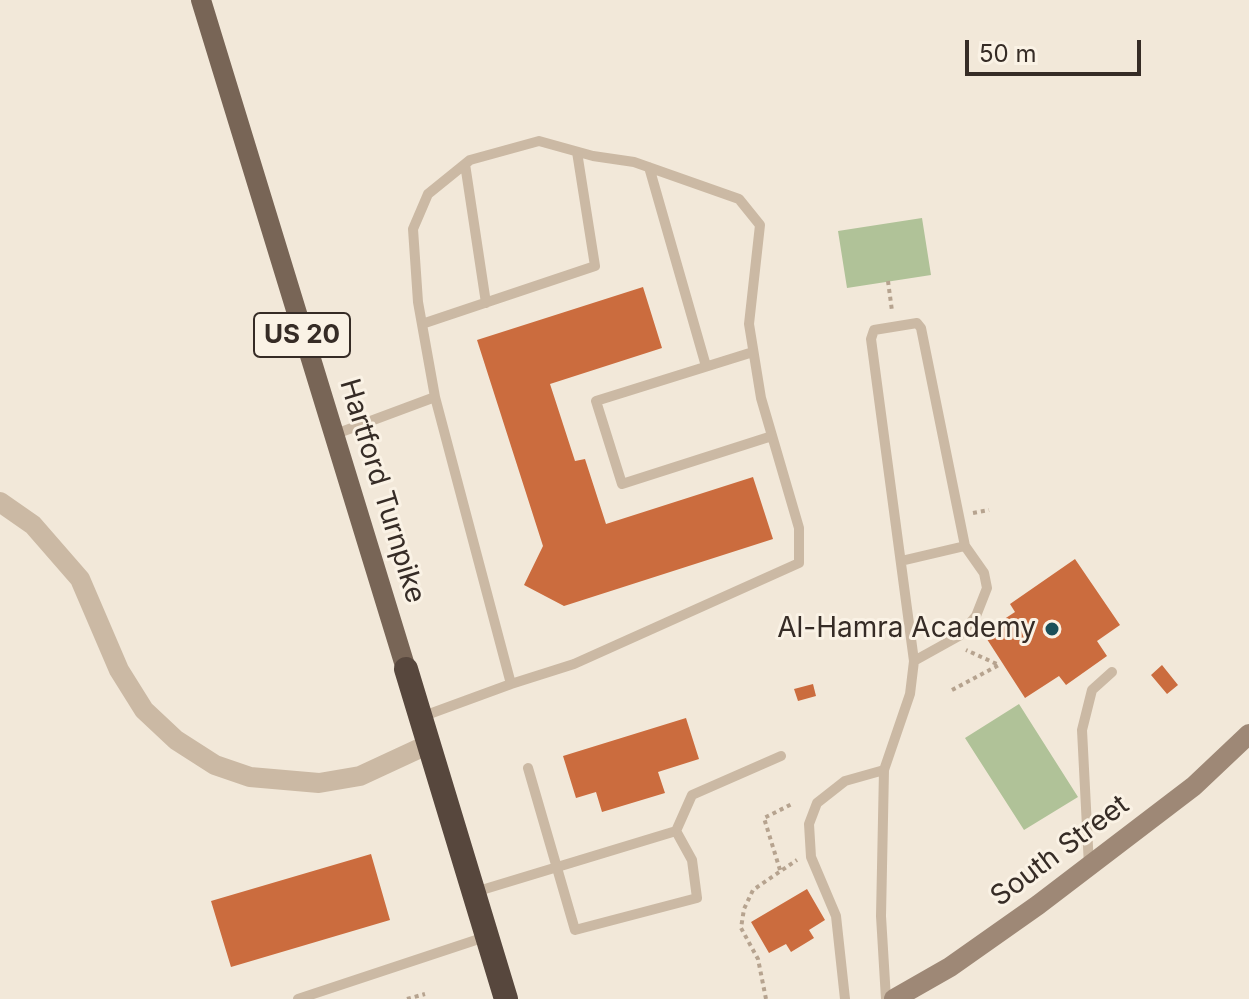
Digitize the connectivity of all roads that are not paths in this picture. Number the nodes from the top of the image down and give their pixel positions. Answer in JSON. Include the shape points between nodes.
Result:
{"nodes":[{"id":1,"x":201,"y":0,"type":"edge"},
{"id":2,"x":577,"y":152,"type":"junction"},
{"id":3,"x":465,"y":164,"type":"junction"},
{"id":4,"x":649,"y":167,"type":"junction"},
{"id":5,"x":486,"y":303,"type":"junction"},
{"id":6,"x":422,"y":324,"type":"junction"},
{"id":7,"x":753,"y":352,"type":"junction"},
{"id":8,"x":706,"y":366,"type":"junction"},
{"id":9,"x":435,"y":397,"type":"junction"},
{"id":10,"x":333,"y":435,"type":"junction"},
{"id":11,"x":772,"y":436,"type":"junction"},
{"id":12,"x":0,"y":502,"type":"edge"},
{"id":13,"x":965,"y":546,"type":"junction"},
{"id":14,"x":901,"y":561,"type":"junction"},
{"id":15,"x":914,"y":661,"type":"junction"},
{"id":16,"x":406,"y":669,"type":"joint"},
{"id":17,"x":1112,"y":672,"type":"dead end"},
{"id":18,"x":511,"y":684,"type":"junction"},
{"id":19,"x":421,"y":717,"type":"junction"},
{"id":20,"x":1249,"y":734,"type":"edge"},
{"id":21,"x":429,"y":744,"type":"junction"},
{"id":22,"x":781,"y":756,"type":"dead end"},
{"id":23,"x":528,"y":768,"type":"dead end"},
{"id":24,"x":884,"y":770,"type":"junction"},
{"id":25,"x":676,"y":831,"type":"junction"},
{"id":26,"x":1089,"y":866,"type":"junction"},
{"id":27,"x":556,"y":869,"type":"junction"},
{"id":28,"x":475,"y":892,"type":"junction"},
{"id":29,"x":487,"y":936,"type":"junction"},
{"id":30,"x":298,"y":999,"type":"edge"},
{"id":31,"x":506,"y":999,"type":"edge"},
{"id":32,"x":845,"y":999,"type":"edge"},
{"id":33,"x":886,"y":999,"type":"edge"},
{"id":34,"x":894,"y":999,"type":"edge"}],
"edges":[{"from":1,"to":10,"type":"main road","name":"Hartford Turnpike","number":"US 20"},
{"from":2,"to":3,"type":"lane","via":[[539,141]]},
{"from":2,"to":4,"type":"lane"},
{"from":2,"to":5,"type":"lane","via":[[595,266]]},
{"from":3,"to":5,"type":"lane"},
{"from":3,"to":6,"type":"lane","via":[[428,194],[413,229]]},
{"from":4,"to":7,"type":"lane","via":[[739,199],[760,225],[749,324]]},
{"from":4,"to":8,"type":"lane"},
{"from":5,"to":6,"type":"lane"},
{"from":6,"to":9,"type":"lane"},
{"from":7,"to":8,"type":"lane"},
{"from":7,"to":11,"type":"lane"},
{"from":8,"to":11,"type":"lane","via":[[596,401],[622,484]]},
{"from":9,"to":10,"type":"lane"},
{"from":9,"to":18,"type":"lane"},
{"from":10,"to":16,"type":"main road","name":"Hartford Turnpike","number":"US 20"},
{"from":11,"to":18,"type":"lane","via":[[799,528],[799,563],[574,664]]},
{"from":12,"to":21,"type":"street","via":[[33,525],[80,579],[119,670],[144,710],[176,740],[215,765],[250,777],[319,783],[360,776]]},
{"from":13,"to":14,"type":"lane"},
{"from":13,"to":14,"type":"lane","via":[[921,328],[917,323],[874,330],[871,339]]},
{"from":13,"to":15,"type":"lane","via":[[984,573],[987,588],[976,616],[959,636]]},
{"from":14,"to":15,"type":"lane"},
{"from":15,"to":24,"type":"lane","via":[[910,694]]},
{"from":16,"to":19,"type":"highway","name":"Hartford Turnpike","number":"US 20"},
{"from":17,"to":26,"type":"lane","via":[[1092,690],[1082,730]]},
{"from":18,"to":19,"type":"lane"},
{"from":19,"to":21,"type":"highway","name":"Hartford Turnpike","number":"US 20"},
{"from":20,"to":26,"type":"street","name":"South Street","via":[[1194,786]]},
{"from":21,"to":28,"type":"highway","name":"Hartford Turnpike","number":"US 20"},
{"from":22,"to":25,"type":"lane","via":[[692,795]]},
{"from":23,"to":27,"type":"lane"},
{"from":24,"to":32,"type":"lane","via":[[845,781],[817,803],[809,824],[810,852],[836,916]]},
{"from":24,"to":33,"type":"lane","via":[[881,916]]},
{"from":25,"to":27,"type":"lane"},
{"from":25,"to":27,"type":"lane","via":[[692,860],[697,898],[575,930]]},
{"from":26,"to":34,"type":"street","name":"South Street","via":[[950,967]]},
{"from":27,"to":28,"type":"lane"},
{"from":28,"to":29,"type":"highway","name":"Hartford Turnpike","number":"US 20"},
{"from":29,"to":30,"type":"lane"},
{"from":29,"to":31,"type":"highway","name":"Hartford Turnpike","number":"US 20"}]}
